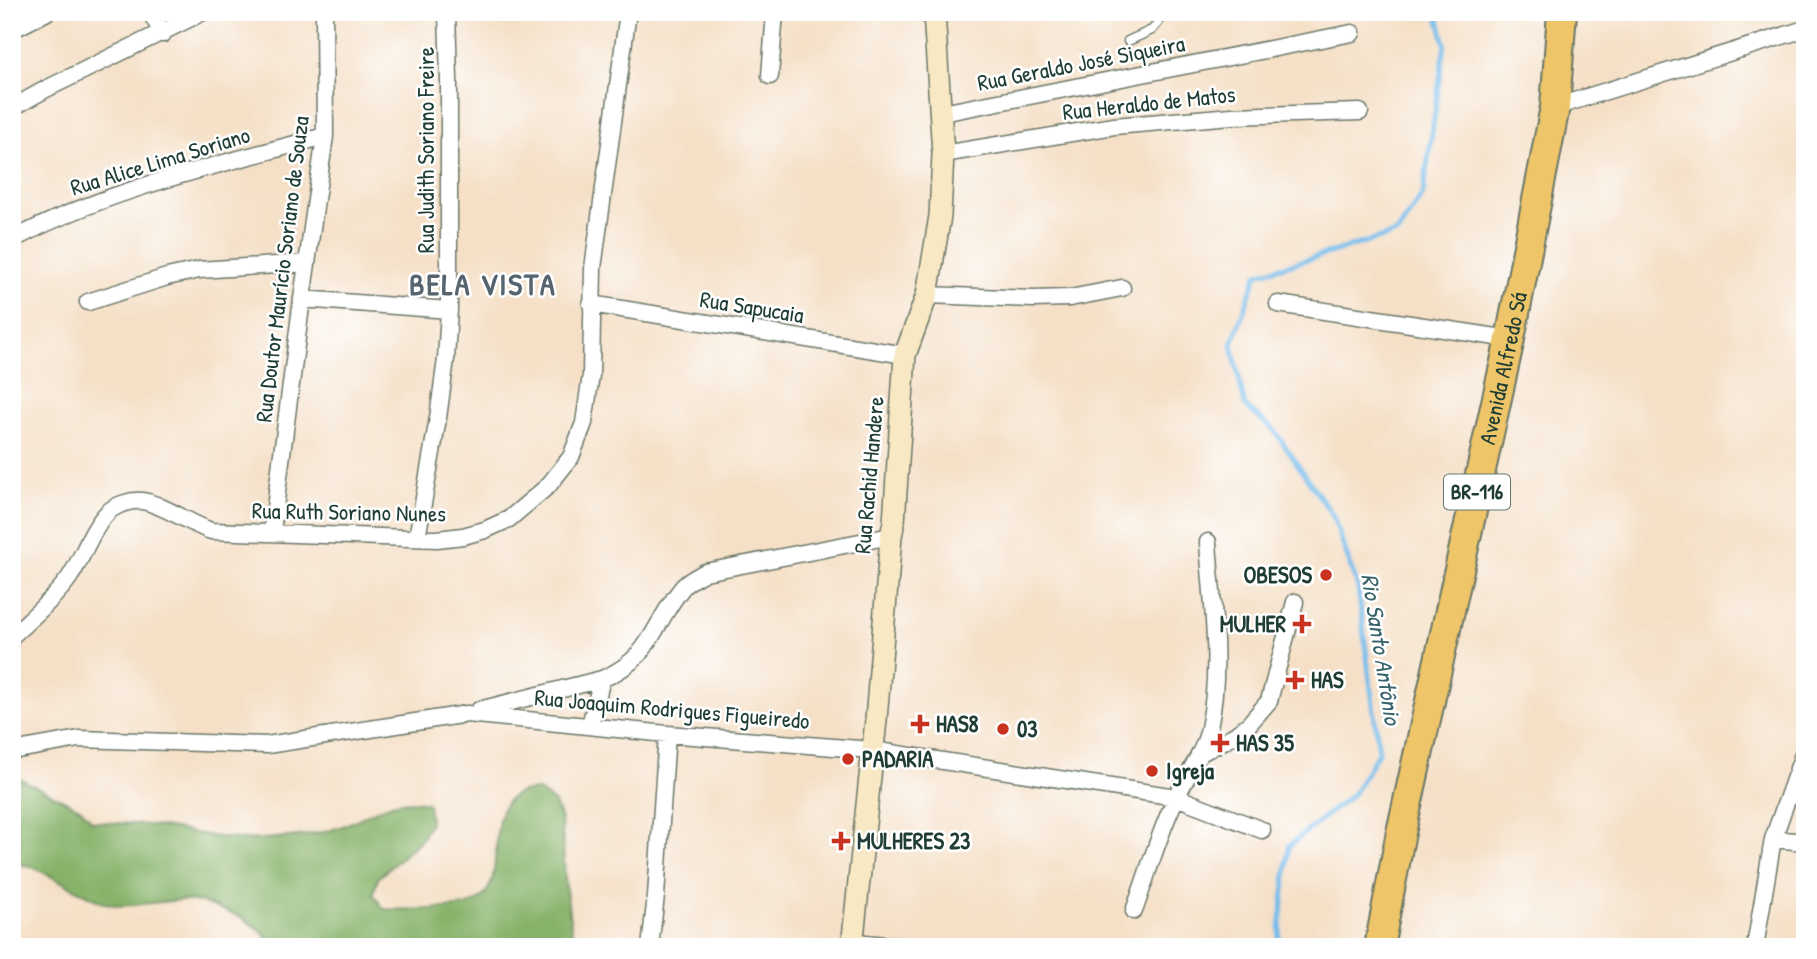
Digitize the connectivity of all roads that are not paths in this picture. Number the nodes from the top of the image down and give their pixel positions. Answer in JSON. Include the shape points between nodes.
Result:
{"nodes":[{"id":1,"x":47,"y":12,"type":"edge"},
{"id":2,"x":150,"y":12,"type":"edge"},
{"id":3,"x":204,"y":12,"type":"edge"},
{"id":4,"x":324,"y":12,"type":"edge"},
{"id":5,"x":447,"y":12,"type":"edge"},
{"id":6,"x":628,"y":12,"type":"edge"},
{"id":7,"x":775,"y":12,"type":"edge"},
{"id":8,"x":934,"y":12,"type":"edge"},
{"id":9,"x":1157,"y":12,"type":"edge"},
{"id":10,"x":1559,"y":20,"type":"edge"},
{"id":11,"x":1805,"y":29,"type":"edge"},
{"id":12,"x":12,"y":30,"type":"edge"},
{"id":13,"x":1352,"y":33,"type":"dead end"},
{"id":14,"x":163,"y":34,"type":"junction"},
{"id":15,"x":1128,"y":41,"type":"dead end"},
{"id":16,"x":771,"y":76,"type":"dead end"},
{"id":17,"x":1555,"y":107,"type":"junction"},
{"id":18,"x":12,"y":108,"type":"edge"},
{"id":19,"x":1360,"y":112,"type":"dead end"},
{"id":20,"x":942,"y":113,"type":"junction"},
{"id":21,"x":325,"y":136,"type":"junction"},
{"id":22,"x":943,"y":154,"type":"junction"},
{"id":23,"x":12,"y":240,"type":"edge"},
{"id":24,"x":307,"y":263,"type":"junction"},
{"id":25,"x":1122,"y":288,"type":"dead end"},
{"id":26,"x":928,"y":295,"type":"junction"},
{"id":27,"x":302,"y":299,"type":"junction"},
{"id":28,"x":88,"y":302,"type":"dead end"},
{"id":29,"x":591,"y":304,"type":"junction"},
{"id":30,"x":1278,"y":304,"type":"dead end"},
{"id":31,"x":449,"y":310,"type":"junction"},
{"id":32,"x":1510,"y":339,"type":"junction"},
{"id":33,"x":905,"y":355,"type":"junction"},
{"id":34,"x":272,"y":531,"type":"junction"},
{"id":35,"x":891,"y":536,"type":"junction"},
{"id":36,"x":417,"y":538,"type":"junction"},
{"id":37,"x":1208,"y":542,"type":"dead end"},
{"id":38,"x":1295,"y":601,"type":"dead end"},
{"id":39,"x":12,"y":636,"type":"edge"},
{"id":40,"x":602,"y":679,"type":"junction"},
{"id":41,"x":467,"y":713,"type":"junction"},
{"id":42,"x":590,"y":725,"type":"junction"},
{"id":43,"x":667,"y":734,"type":"junction"},
{"id":44,"x":1805,"y":749,"type":"edge"},
{"id":45,"x":872,"y":750,"type":"junction"},
{"id":46,"x":12,"y":751,"type":"edge"},
{"id":47,"x":1199,"y":754,"type":"junction"},
{"id":48,"x":1176,"y":797,"type":"junction"},
{"id":49,"x":1262,"y":831,"type":"dead end"},
{"id":50,"x":1773,"y":839,"type":"junction"},
{"id":51,"x":1805,"y":842,"type":"edge"},
{"id":52,"x":1134,"y":911,"type":"dead end"},
{"id":53,"x":852,"y":944,"type":"edge"},
{"id":54,"x":650,"y":947,"type":"edge"},
{"id":55,"x":911,"y":947,"type":"edge"},
{"id":56,"x":1379,"y":947,"type":"edge"},
{"id":57,"x":1755,"y":947,"type":"edge"}],
"edges":[{"from":1,"to":12,"type":"street"},
{"from":2,"to":14,"type":"street"},
{"from":3,"to":14,"type":"street"},
{"from":4,"to":21,"type":"street","name":"Rua Doutor Maurício Soriano de Souza"},
{"from":5,"to":31,"type":"street","name":"Rua Judith Soriano Freire"},
{"from":6,"to":29,"type":"street","name":"Rua Ruth Soriano Nunes"},
{"from":7,"to":16,"type":"street"},
{"from":8,"to":20,"type":"street","name":"Rua Rachid Handere"},
{"from":9,"to":15,"type":"lane","via":[[1158,23],[1152,30]]},
{"from":10,"to":17,"type":"highway","name":"Avenida Alfredo Sá","number":"BR-116"},
{"from":11,"to":17,"type":"street"},
{"from":13,"to":20,"type":"street","name":"Rua Geraldo José Siqueira"},
{"from":14,"to":18,"type":"street"},
{"from":17,"to":32,"type":"highway","name":"Avenida Alfredo Sá","number":"BR-116"},
{"from":19,"to":22,"type":"street","name":"Rua Heraldo de Matos","via":[[1232,116],[1114,127]]},
{"from":20,"to":22,"type":"street","name":"Rua Rachid Handere"},
{"from":21,"to":23,"type":"street","name":"Rua Alice Lima Soriano","via":[[129,190]]},
{"from":21,"to":24,"type":"street","name":"Rua Doutor Maurício Soriano de Souza"},
{"from":22,"to":26,"type":"street","name":"Rua Rachid Handere","via":[[940,216]]},
{"from":24,"to":27,"type":"street","name":"Rua Doutor Maurício Soriano de Souza"},
{"from":24,"to":28,"type":"street","via":[[199,270]]},
{"from":25,"to":26,"type":"street","via":[[1058,298]]},
{"from":26,"to":33,"type":"street","name":"Rua Rachid Handere"},
{"from":27,"to":31,"type":"street"},
{"from":27,"to":34,"type":"street","name":"Rua Doutor Maurício Soriano de Souza"},
{"from":29,"to":33,"type":"street","name":"Rua Sapucaia"},
{"from":29,"to":36,"type":"street","name":"Rua Ruth Soriano Nunes","via":[[591,375],[584,423],[571,457],[548,486],[509,519],[463,536]]},
{"from":30,"to":32,"type":"street"},
{"from":31,"to":36,"type":"street","name":"Rua Judith Soriano Freire","via":[[438,418]]},
{"from":32,"to":56,"type":"highway","name":"Avenida Alfredo Sá","number":"BR-116"},
{"from":33,"to":35,"type":"street","name":"Rua Rachid Handere"},
{"from":34,"to":36,"type":"street","name":"Rua Ruth Soriano Nunes"},
{"from":34,"to":39,"type":"street","name":"Rua Ruth Soriano Nunes","via":[[211,531],[156,505],[127,502],[109,511],[68,579]]},
{"from":35,"to":40,"type":"street","name":"Rua Joaquim Rodrigues Figueiredo","via":[[705,572],[683,586],[636,659]]},
{"from":35,"to":45,"type":"street","name":"Rua Rachid Handere"},
{"from":37,"to":47,"type":"street","via":[[1216,671],[1209,731]]},
{"from":38,"to":47,"type":"street","via":[[1269,701],[1250,724]]},
{"from":40,"to":41,"type":"street","name":"Rua Joaquim Rodrigues Figueiredo"},
{"from":40,"to":42,"type":"street"},
{"from":41,"to":42,"type":"street","name":"Rua Joaquim Rodrigues Figueiredo"},
{"from":41,"to":46,"type":"street","name":"Rua Joaquim Rodrigues Figueiredo","via":[[267,745],[79,739]]},
{"from":42,"to":43,"type":"street","name":"Rua Joaquim Rodrigues Figueiredo"},
{"from":43,"to":45,"type":"street","name":"Rua Joaquim Rodrigues Figueiredo"},
{"from":43,"to":54,"type":"street"},
{"from":44,"to":50,"type":"street"},
{"from":45,"to":48,"type":"street","name":"Rua Joaquim Rodrigues Figueiredo"},
{"from":45,"to":53,"type":"street","name":"Rua Rachid Handere"},
{"from":47,"to":48,"type":"street"},
{"from":48,"to":49,"type":"street","name":"Rua Joaquim Rodrigues Figueiredo"},
{"from":48,"to":52,"type":"street"},
{"from":50,"to":51,"type":"street"},
{"from":50,"to":57,"type":"street"},
{"from":53,"to":55,"type":"street"}]}
